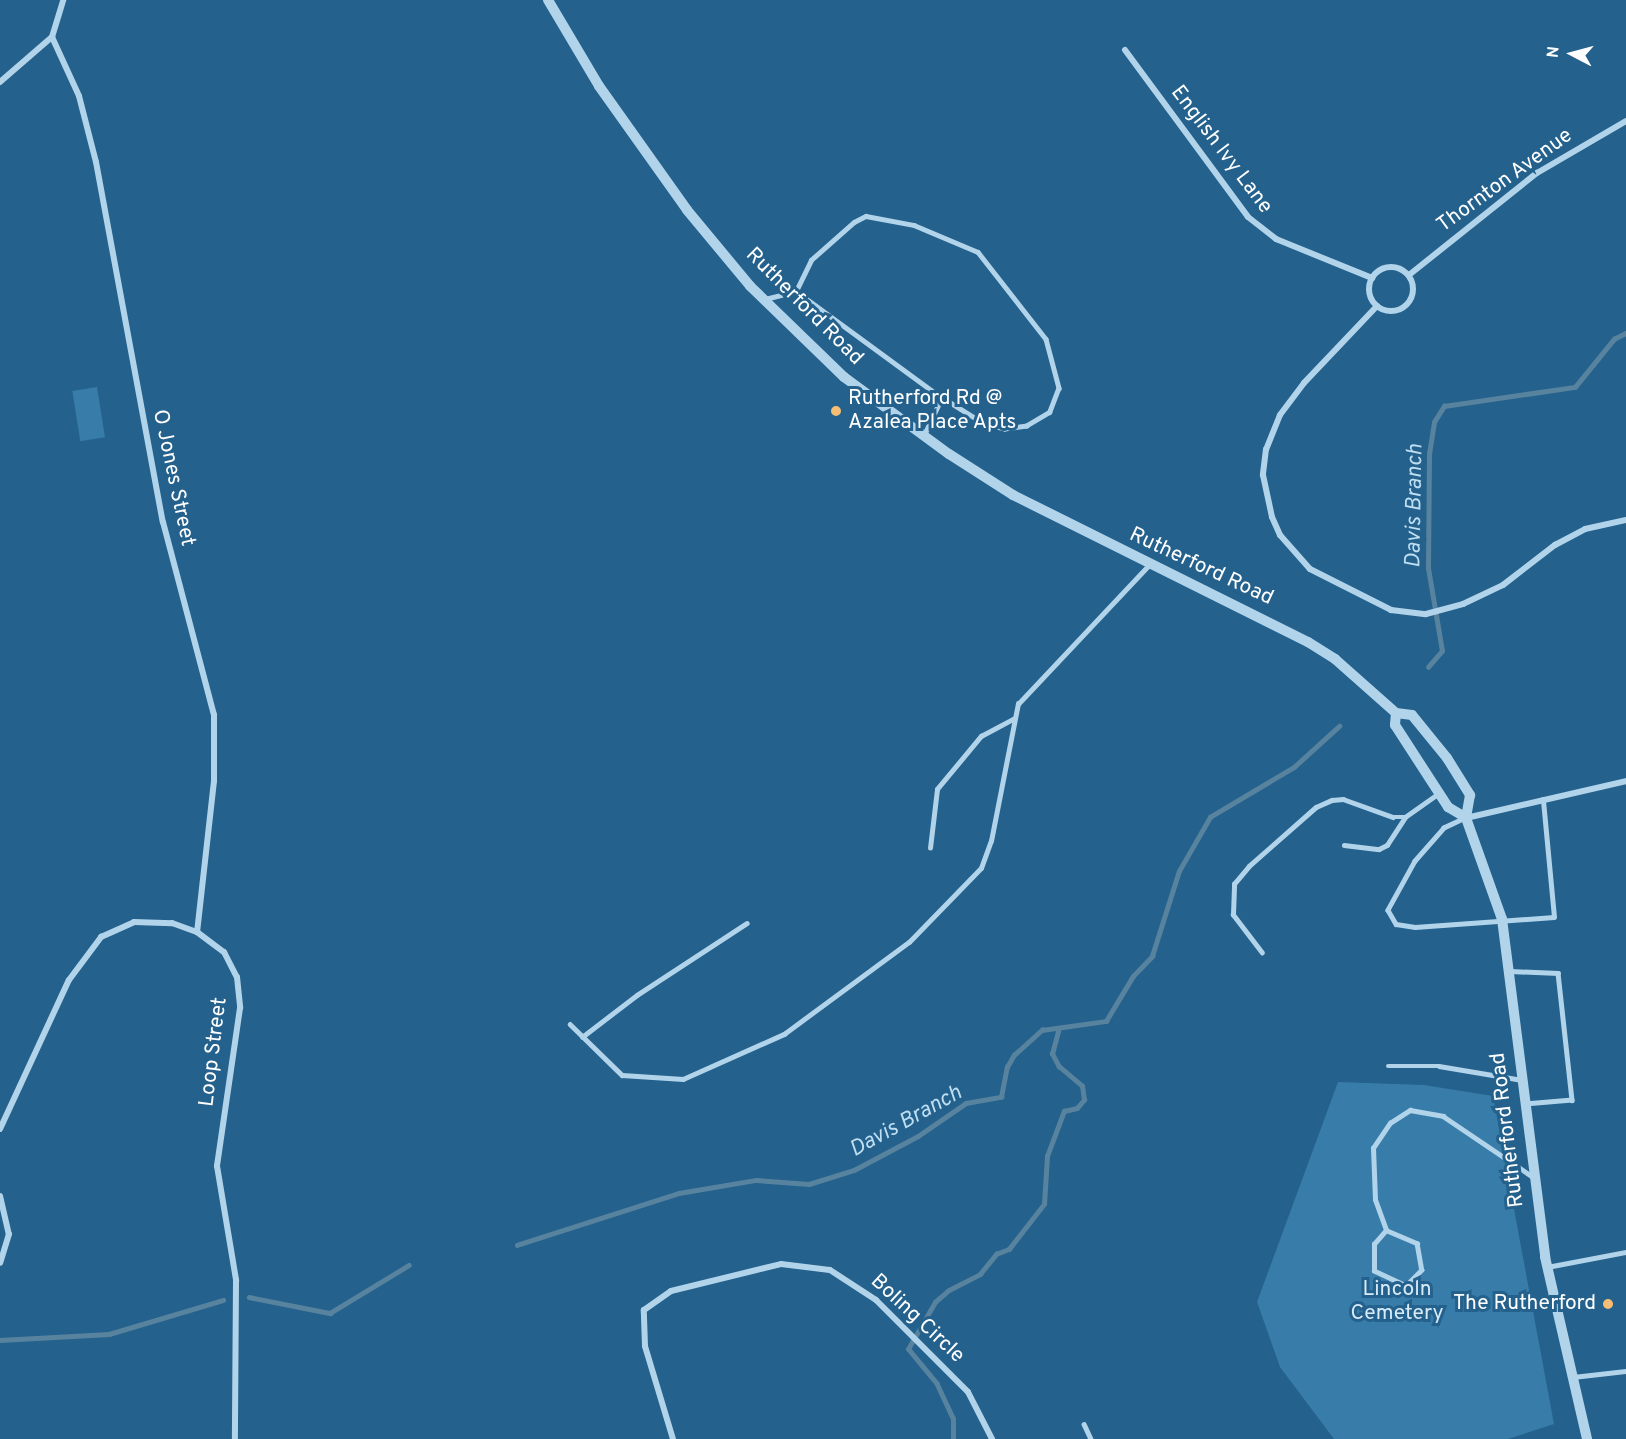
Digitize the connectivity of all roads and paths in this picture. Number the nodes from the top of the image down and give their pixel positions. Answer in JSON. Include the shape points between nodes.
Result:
{"nodes":[{"id":1,"x":63,"y":0,"type":"edge"},
{"id":2,"x":548,"y":0,"type":"edge"},
{"id":3,"x":52,"y":37,"type":"junction"},
{"id":4,"x":1125,"y":51,"type":"dead end"},
{"id":5,"x":0,"y":82,"type":"edge"},
{"id":6,"x":1626,"y":121,"type":"edge"},
{"id":7,"x":1409,"y":274,"type":"junction"},
{"id":8,"x":1372,"y":278,"type":"junction"},
{"id":9,"x":796,"y":291,"type":"junction"},
{"id":10,"x":764,"y":300,"type":"junction"},
{"id":11,"x":1377,"y":306,"type":"junction"},
{"id":12,"x":942,"y":398,"type":"junction"},
{"id":13,"x":924,"y":436,"type":"junction"},
{"id":14,"x":1626,"y":520,"type":"edge"},
{"id":15,"x":1149,"y":565,"type":"junction"},
{"id":16,"x":1396,"y":713,"type":"junction"},
{"id":17,"x":1015,"y":718,"type":"junction"},
{"id":18,"x":1626,"y":781,"type":"edge"},
{"id":19,"x":1439,"y":793,"type":"junction"},
{"id":20,"x":1543,"y":800,"type":"junction"},
{"id":21,"x":1405,"y":817,"type":"junction"},
{"id":22,"x":1466,"y":818,"type":"junction"},
{"id":23,"x":1344,"y":845,"type":"dead end"},
{"id":24,"x":930,"y":848,"type":"dead end"},
{"id":25,"x":1502,"y":919,"type":"junction"},
{"id":26,"x":747,"y":923,"type":"dead end"},
{"id":27,"x":197,"y":932,"type":"junction"},
{"id":28,"x":1262,"y":953,"type":"dead end"},
{"id":29,"x":1510,"y":972,"type":"junction"},
{"id":30,"x":570,"y":1024,"type":"dead end"},
{"id":31,"x":582,"y":1037,"type":"junction"},
{"id":32,"x":1388,"y":1066,"type":"dead end"},
{"id":33,"x":1523,"y":1080,"type":"junction"},
{"id":34,"x":1525,"y":1104,"type":"junction"},
{"id":35,"x":0,"y":1129,"type":"edge"},
{"id":36,"x":1533,"y":1177,"type":"junction"},
{"id":37,"x":0,"y":1197,"type":"edge"},
{"id":38,"x":1386,"y":1230,"type":"junction"},
{"id":39,"x":1626,"y":1252,"type":"edge"},
{"id":40,"x":0,"y":1263,"type":"edge"},
{"id":41,"x":1547,"y":1267,"type":"junction"},
{"id":42,"x":1626,"y":1371,"type":"edge"},
{"id":43,"x":1573,"y":1377,"type":"junction"},
{"id":44,"x":1084,"y":1424,"type":"dead end"},
{"id":45,"x":235,"y":1439,"type":"edge"},
{"id":46,"x":673,"y":1439,"type":"edge"},
{"id":47,"x":992,"y":1439,"type":"edge"},
{"id":48,"x":1091,"y":1439,"type":"edge"},
{"id":49,"x":1587,"y":1439,"type":"edge"}],
"edges":[{"from":1,"to":3,"type":"street"},
{"from":2,"to":10,"type":"street","name":"Rutherford Road","via":[[643,152]]},
{"from":3,"to":5,"type":"street"},
{"from":3,"to":27,"type":"street","name":"O Jones Street","via":[[79,96],[96,162],[163,522],[214,715],[214,781]]},
{"from":4,"to":8,"type":"street","name":"English Ivy Lane","via":[[1248,217],[1276,239]]},
{"from":6,"to":7,"type":"street","name":"Thornton Avenue","via":[[1537,173]]},
{"from":7,"to":8,"type":"street","via":[[1386,267]]},
{"from":7,"to":11,"type":"street","via":[[1414,288],[1404,307],[1390,311]]},
{"from":8,"to":11,"type":"street","via":[[1370,293]]},
{"from":9,"to":10,"type":"lane"},
{"from":9,"to":12,"type":"lane"},
{"from":9,"to":12,"type":"lane","via":[[811,260],[866,216],[914,225],[978,252],[1046,339],[1059,388],[1050,412],[1027,426],[1005,429],[984,424]]},
{"from":10,"to":13,"type":"street","name":"Rutherford Road","via":[[844,376]]},
{"from":11,"to":14,"type":"street","via":[[1304,383],[1280,415],[1265,456],[1266,497],[1280,535],[1310,569],[1391,610],[1426,614],[1448,610],[1503,585],[1555,545],[1585,529]]},
{"from":12,"to":13,"type":"lane"},
{"from":13,"to":15,"type":"street","name":"Rutherford Road","via":[[1013,495]]},
{"from":15,"to":16,"type":"street","name":"Rutherford Road","via":[[1262,616],[1308,642],[1335,659]]},
{"from":15,"to":17,"type":"lane","via":[[1018,704]]},
{"from":16,"to":19,"type":"street","via":[[1395,725]]},
{"from":16,"to":22,"type":"street","name":"Rutherford Road","via":[[1412,715],[1447,758],[1470,795]]},
{"from":17,"to":24,"type":"lane","via":[[981,736],[937,789]]},
{"from":17,"to":31,"type":"lane","via":[[991,841],[981,868],[909,942],[784,1034],[682,1079],[622,1075]]},
{"from":18,"to":20,"type":"street"},
{"from":19,"to":21,"type":"lane"},
{"from":19,"to":22,"type":"street","via":[[1448,807]]},
{"from":20,"to":22,"type":"street"},
{"from":20,"to":25,"type":"lane","via":[[1554,917]]},
{"from":21,"to":23,"type":"lane","via":[[1387,845],[1378,849]]},
{"from":21,"to":28,"type":"lane","via":[[1332,800],[1316,807],[1249,866],[1234,884],[1233,915]]},
{"from":22,"to":25,"type":"street","name":"Rutherford Road"},
{"from":22,"to":25,"type":"lane","via":[[1444,828],[1415,861],[1392,900],[1388,910],[1391,919],[1396,924],[1415,927]]},
{"from":25,"to":29,"type":"street","name":"Rutherford Road"},
{"from":26,"to":31,"type":"lane","via":[[637,995]]},
{"from":27,"to":35,"type":"street","name":"Loop Street","via":[[172,923],[134,922],[96,942],[69,980]]},
{"from":27,"to":45,"type":"street","name":"Loop Street","via":[[224,952],[238,985],[238,1026],[217,1166],[236,1280]]},
{"from":29,"to":33,"type":"street","name":"Rutherford Road"},
{"from":29,"to":34,"type":"lane","via":[[1558,973],[1572,1100]]},
{"from":30,"to":31,"type":"lane"},
{"from":32,"to":33,"type":"lane","via":[[1439,1066]]},
{"from":33,"to":34,"type":"street","name":"Rutherford Road"},
{"from":34,"to":36,"type":"street","name":"Rutherford Road"},
{"from":36,"to":38,"type":"lane","via":[[1443,1116],[1410,1110],[1390,1123],[1373,1149],[1375,1200]]},
{"from":36,"to":41,"type":"street","name":"Rutherford Road"},
{"from":37,"to":40,"type":"street","via":[[9,1234]]},
{"from":38,"to":38,"type":"lane","via":[[1374,1244],[1374,1271],[1406,1286],[1422,1270],[1417,1244]]},
{"from":39,"to":41,"type":"lane"},
{"from":41,"to":43,"type":"street","name":"Rutherford Road"},
{"from":42,"to":43,"type":"lane"},
{"from":43,"to":49,"type":"street","name":"Rutherford Road"},
{"from":44,"to":48,"type":"lane"},
{"from":46,"to":47,"type":"street","name":"Boling Circle","via":[[642,1330],[644,1310],[671,1290],[757,1268],[808,1265],[830,1270],[855,1284],[917,1342],[968,1392]]}]}
